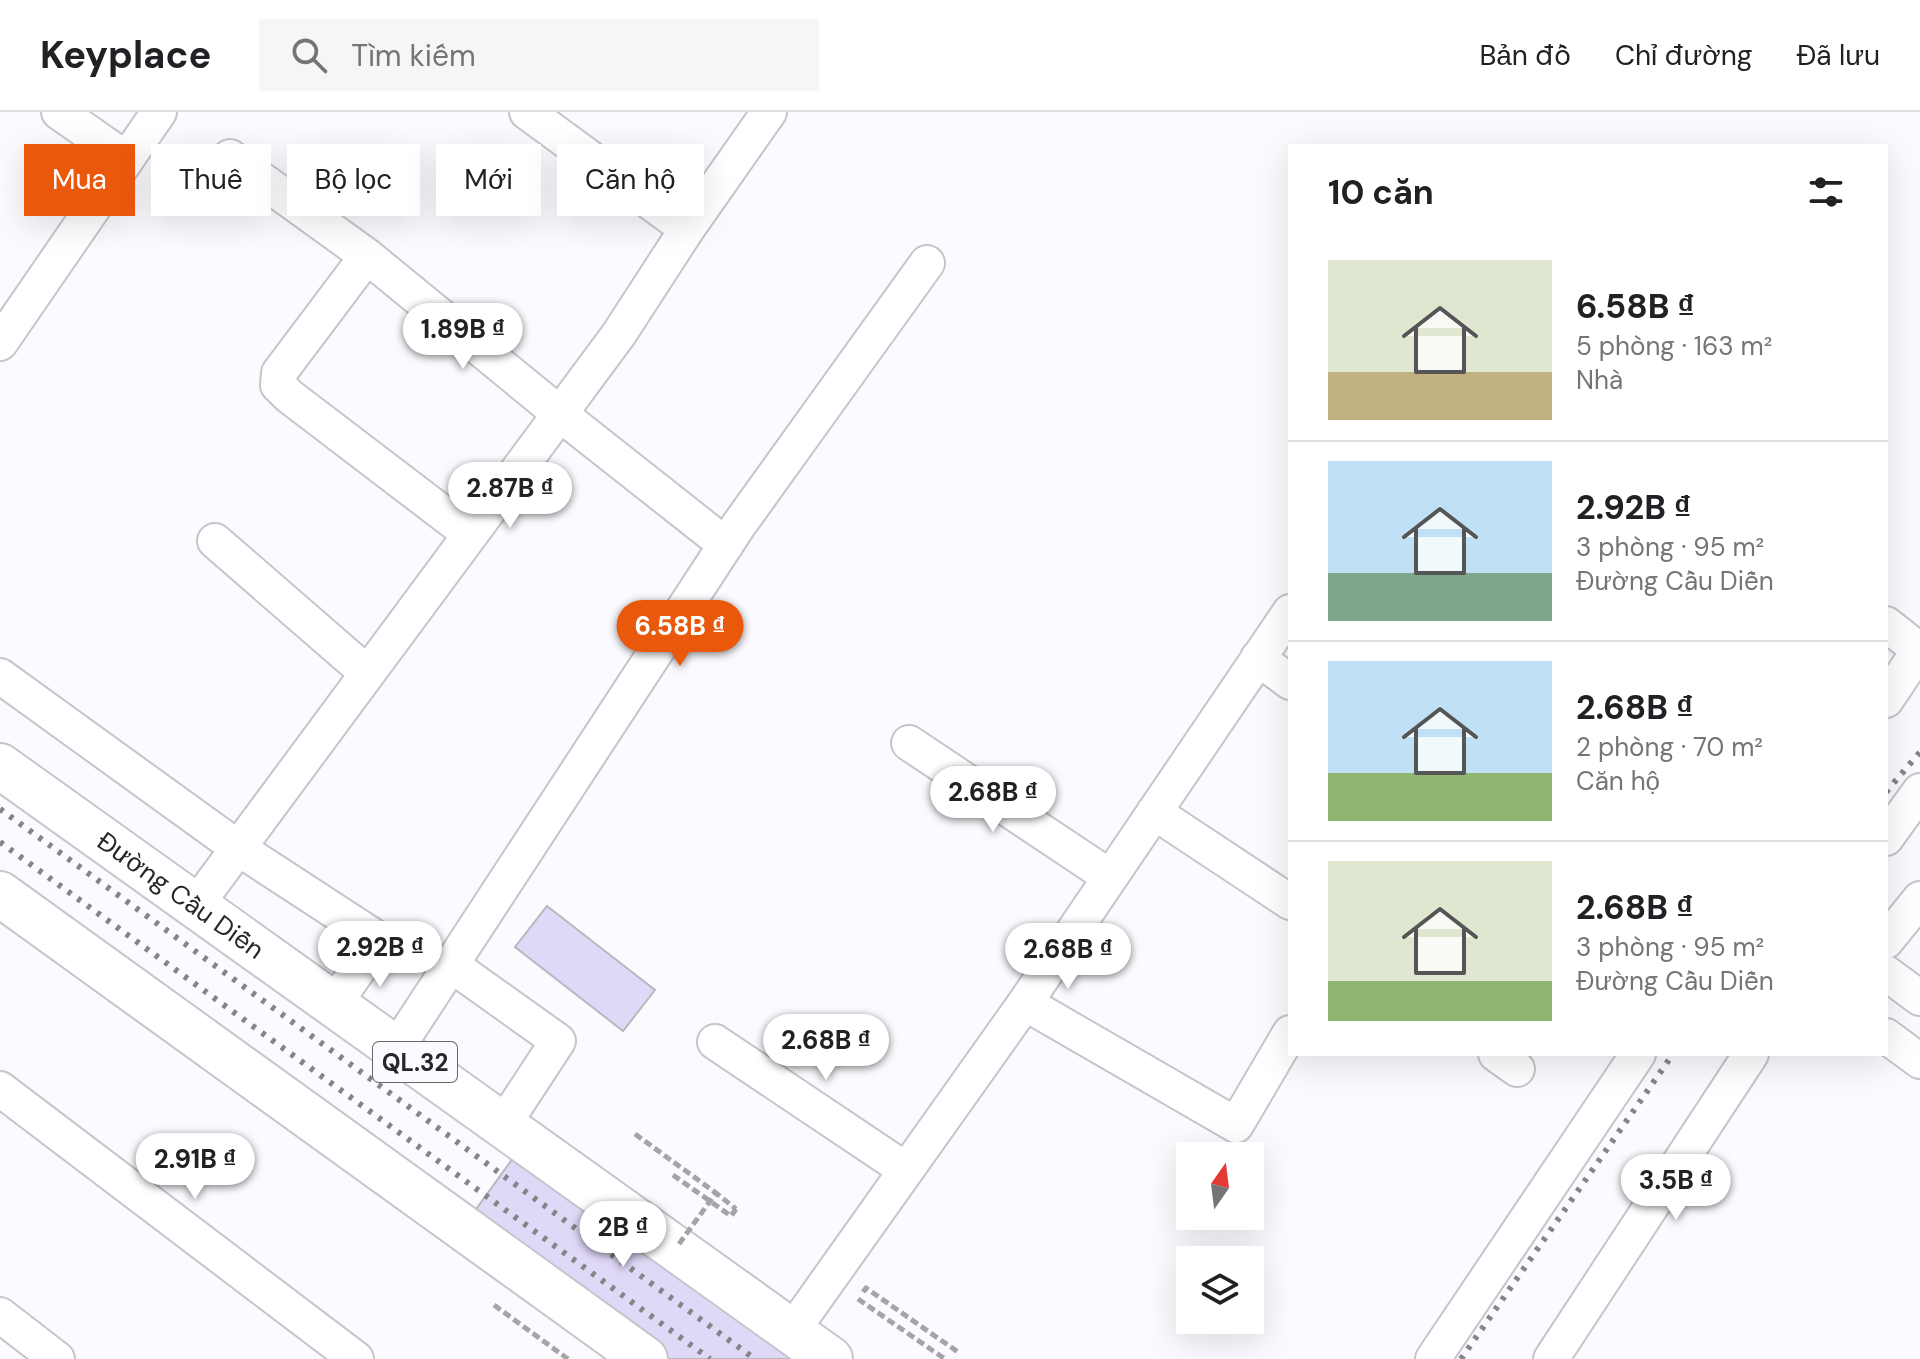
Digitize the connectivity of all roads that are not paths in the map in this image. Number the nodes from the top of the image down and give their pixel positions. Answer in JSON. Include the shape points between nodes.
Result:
{"nodes":[{"id":1,"x":59,"y":112,"type":"edge"},
{"id":2,"x":159,"y":112,"type":"edge"},
{"id":3,"x":527,"y":112,"type":"edge"},
{"id":4,"x":753,"y":117,"type":"edge"},
{"id":5,"x":105,"y":144,"type":"edge"},
{"id":6,"x":135,"y":146,"type":"edge"},
{"id":7,"x":271,"y":187,"type":"edge"},
{"id":8,"x":87,"y":216,"type":"edge"},
{"id":9,"x":687,"y":229,"type":"junction"},
{"id":10,"x":367,"y":256,"type":"junction"},
{"id":11,"x":927,"y":263,"type":"dead end"},
{"id":12,"x":0,"y":343,"type":"edge"},
{"id":13,"x":560,"y":414,"type":"junction"},
{"id":14,"x":470,"y":534,"type":"junction"},
{"id":15,"x":215,"y":541,"type":"dead end"},
{"id":16,"x":726,"y":545,"type":"junction"},
{"id":17,"x":1288,"y":615,"type":"edge"},
{"id":18,"x":1888,"y":626,"type":"edge"},
{"id":19,"x":1920,"y":650,"type":"edge"},
{"id":20,"x":1258,"y":658,"type":"junction"},
{"id":21,"x":367,"y":673,"type":"junction"},
{"id":22,"x":0,"y":676,"type":"edge"},
{"id":23,"x":1288,"y":680,"type":"edge"},
{"id":24,"x":1888,"y":697,"type":"edge"},
{"id":25,"x":909,"y":743,"type":"dead end"},
{"id":26,"x":0,"y":766,"type":"edge"},
{"id":27,"x":1920,"y":791,"type":"edge"},
{"id":28,"x":1154,"y":812,"type":"junction"},
{"id":29,"x":1888,"y":835,"type":"edge"},
{"id":30,"x":238,"y":848,"type":"junction"},
{"id":31,"x":1110,"y":877,"type":"junction"},
{"id":32,"x":0,"y":894,"type":"edge"},
{"id":33,"x":1288,"y":901,"type":"edge"},
{"id":34,"x":196,"y":905,"type":"junction"},
{"id":35,"x":1916,"y":912,"type":"edge"},
{"id":36,"x":1888,"y":939,"type":"edge"},
{"id":37,"x":450,"y":964,"type":"junction"},
{"id":38,"x":1888,"y":974,"type":"edge"},
{"id":39,"x":1920,"y":998,"type":"edge"},
{"id":40,"x":1025,"y":1003,"type":"junction"},
{"id":41,"x":334,"y":1004,"type":"junction"},
{"id":42,"x":1288,"y":1036,"type":"edge"},
{"id":43,"x":1888,"y":1037,"type":"edge"},
{"id":44,"x":715,"y":1042,"type":"dead end"},
{"id":45,"x":396,"y":1049,"type":"junction"},
{"id":46,"x":1637,"y":1056,"type":"edge"},
{"id":47,"x":1750,"y":1056,"type":"edge"},
{"id":48,"x":1920,"y":1061,"type":"edge"},
{"id":49,"x":0,"y":1089,"type":"edge"},
{"id":50,"x":503,"y":1125,"type":"junction"},
{"id":51,"x":906,"y":1170,"type":"junction"},
{"id":52,"x":0,"y":1315,"type":"edge"},
{"id":53,"x":792,"y":1331,"type":"junction"},
{"id":54,"x":57,"y":1359,"type":"edge"},
{"id":55,"x":355,"y":1359,"type":"edge"},
{"id":56,"x":645,"y":1359,"type":"edge"},
{"id":57,"x":830,"y":1359,"type":"edge"},
{"id":58,"x":1433,"y":1359,"type":"edge"},
{"id":59,"x":1551,"y":1359,"type":"edge"}],
"edges":[{"from":1,"to":5,"type":"street"},
{"from":2,"to":6,"type":"street"},
{"from":3,"to":9,"type":"street"},
{"from":4,"to":9,"type":"street"},
{"from":7,"to":10,"type":"street"},
{"from":8,"to":12,"type":"street"},
{"from":9,"to":13,"type":"street"},
{"from":10,"to":13,"type":"street"},
{"from":10,"to":14,"type":"street","via":[[279,373],[278,385]]},
{"from":11,"to":16,"type":"street"},
{"from":13,"to":14,"type":"street"},
{"from":13,"to":16,"type":"street"},
{"from":14,"to":21,"type":"street"},
{"from":15,"to":21,"type":"street"},
{"from":16,"to":37,"type":"street"},
{"from":17,"to":20,"type":"street"},
{"from":18,"to":19,"type":"street"},
{"from":19,"to":24,"type":"street"},
{"from":20,"to":23,"type":"street"},
{"from":20,"to":28,"type":"street"},
{"from":21,"to":30,"type":"street"},
{"from":22,"to":30,"type":"street"},
{"from":25,"to":31,"type":"street"},
{"from":26,"to":34,"type":"highway","name":"Đường Cầu Diễn","number":"QL.32"},
{"from":27,"to":29,"type":"street"},
{"from":28,"to":31,"type":"street"},
{"from":28,"to":33,"type":"street"},
{"from":30,"to":34,"type":"street"},
{"from":30,"to":41,"type":"street","via":[[379,940]]},
{"from":31,"to":40,"type":"street"},
{"from":32,"to":56,"type":"highway"},
{"from":34,"to":41,"type":"highway","name":"Đường Cầu Diễn","number":"QL.32"},
{"from":35,"to":36,"type":"street"},
{"from":37,"to":45,"type":"street"},
{"from":37,"to":50,"type":"street","via":[[558,1041]]},
{"from":38,"to":39,"type":"street"},
{"from":40,"to":42,"type":"street","via":[[1236,1125]]},
{"from":40,"to":51,"type":"street"},
{"from":41,"to":45,"type":"highway","name":"Đường Cầu Diễn","number":"QL.32"},
{"from":43,"to":48,"type":"street"},
{"from":44,"to":51,"type":"street"},
{"from":45,"to":50,"type":"highway","name":"Đường Cầu Diễn","number":"QL.32"},
{"from":46,"to":58,"type":"street"},
{"from":47,"to":59,"type":"street"},
{"from":49,"to":55,"type":"street"},
{"from":50,"to":53,"type":"highway","name":"Đường Cầu Diễn","number":"QL.32"},
{"from":51,"to":53,"type":"street"},
{"from":52,"to":54,"type":"street"},
{"from":53,"to":57,"type":"highway","name":"Đường Cầu Diễn","number":"QL.32"}]}
